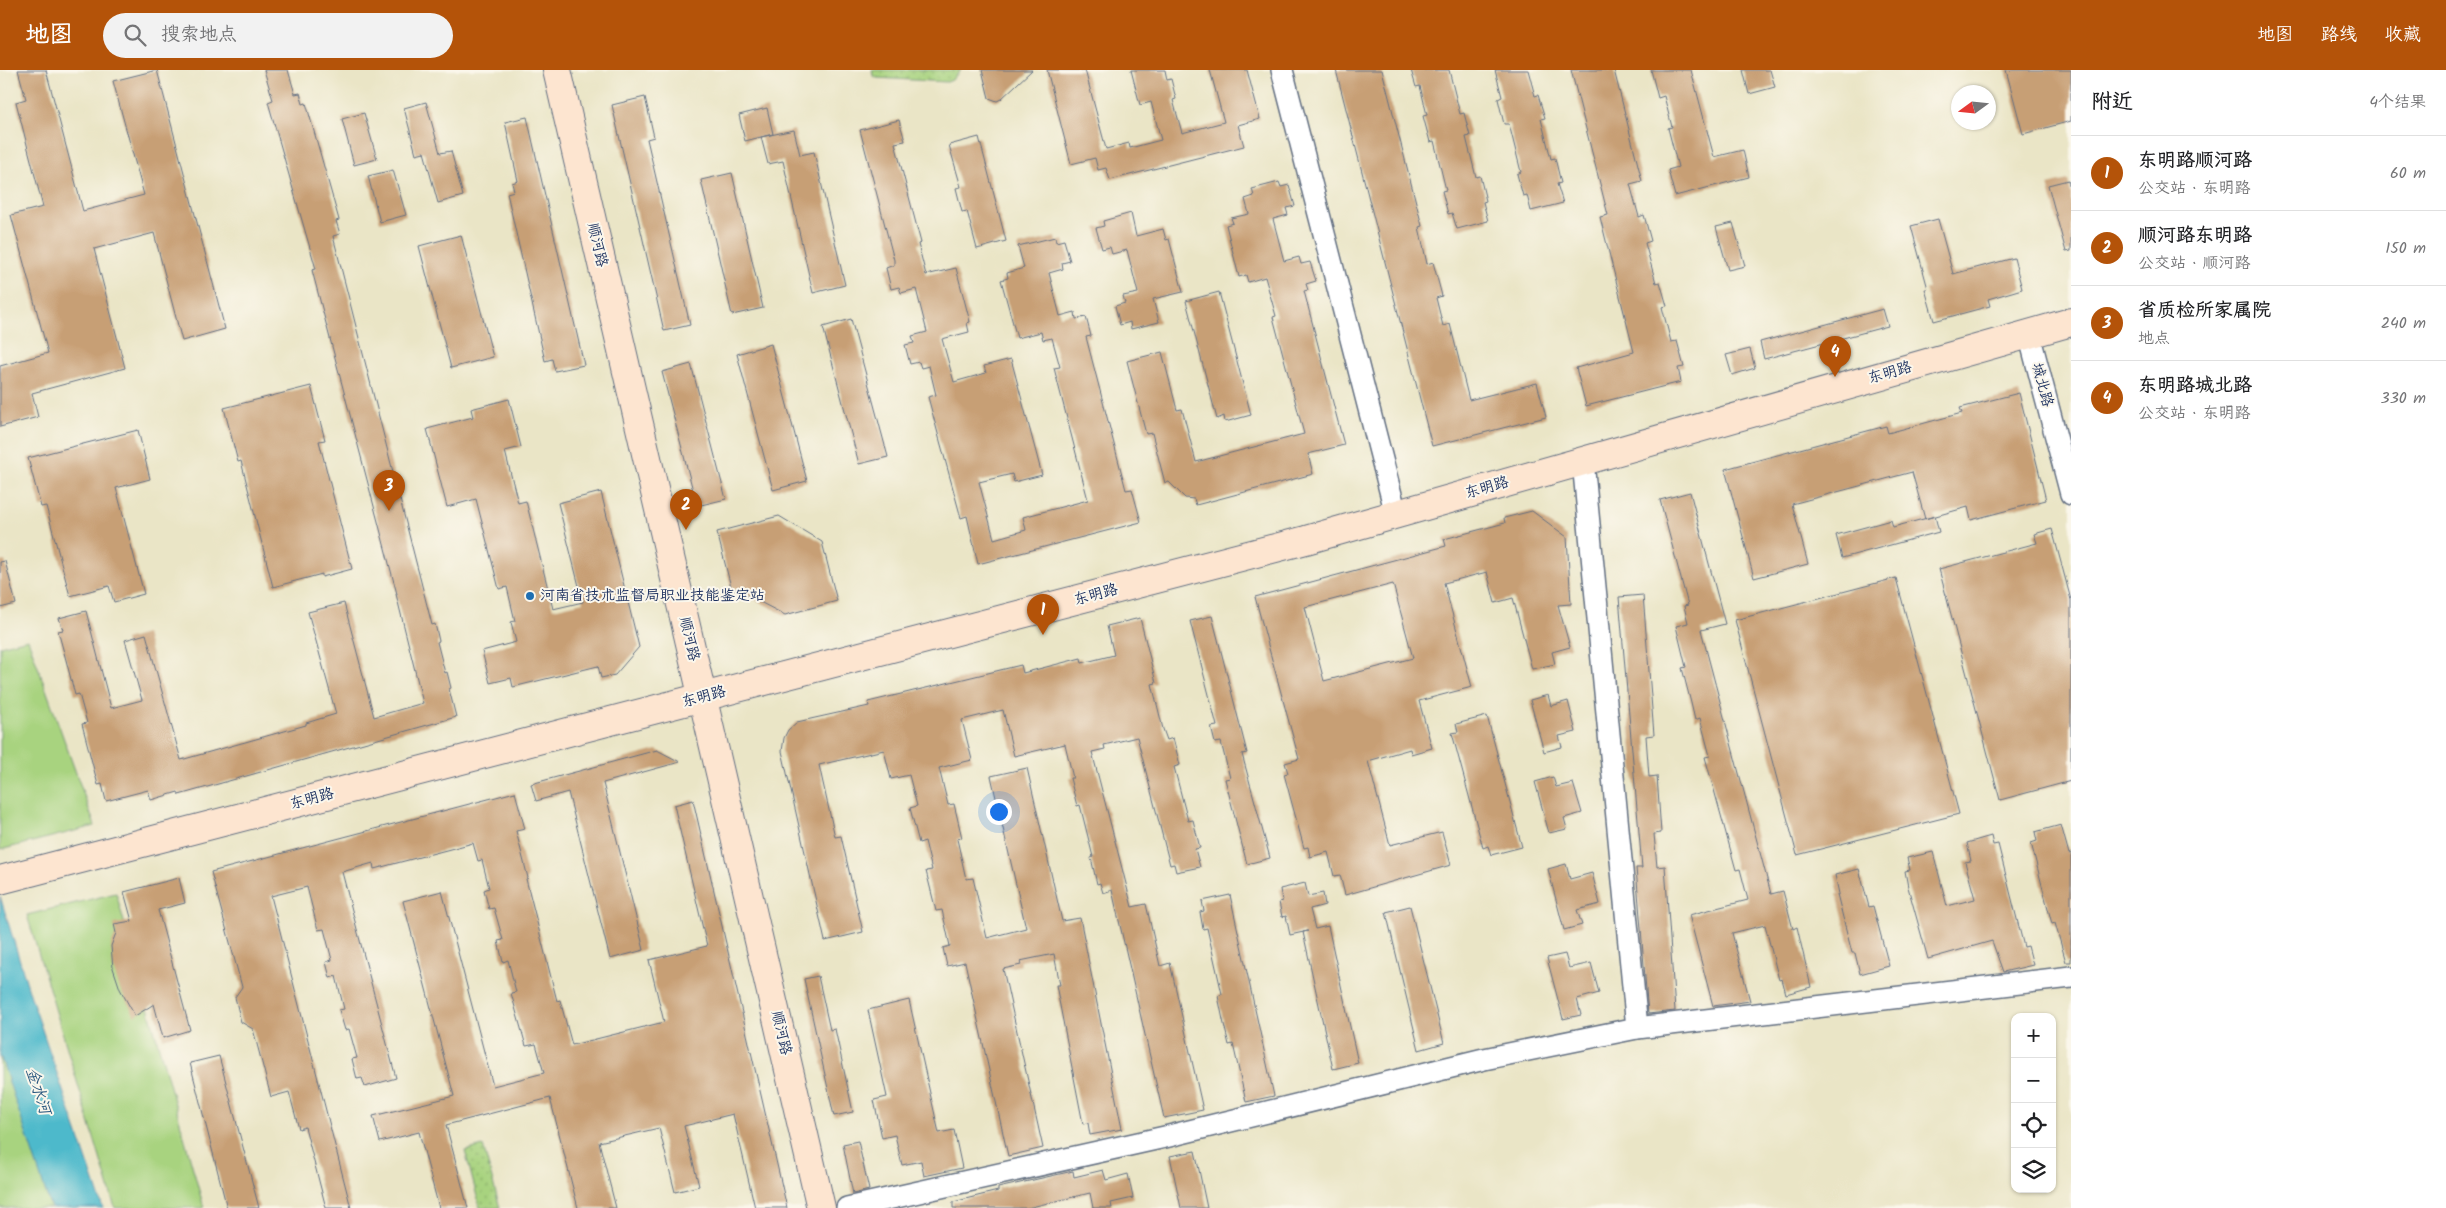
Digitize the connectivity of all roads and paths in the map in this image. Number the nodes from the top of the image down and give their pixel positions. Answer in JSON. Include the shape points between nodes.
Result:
{"nodes":[{"id":1,"x":557,"y":70,"type":"edge"},
{"id":2,"x":1282,"y":70,"type":"edge"},
{"id":3,"x":2071,"y":322,"type":"edge"},
{"id":4,"x":2029,"y":334,"type":"junction"},
{"id":5,"x":1583,"y":461,"type":"junction"},
{"id":6,"x":2071,"y":494,"type":"edge"},
{"id":7,"x":1396,"y":514,"type":"junction"},
{"id":8,"x":702,"y":698,"type":"junction"},
{"id":9,"x":0,"y":880,"type":"edge"},
{"id":10,"x":2071,"y":977,"type":"edge"},
{"id":11,"x":1637,"y":1028,"type":"junction"},
{"id":12,"x":821,"y":1208,"type":"edge"},
{"id":13,"x":847,"y":1208,"type":"edge"}],
"edges":[{"from":1,"to":8,"type":"street","name":"顺河路"},
{"from":2,"to":7,"type":"street"},
{"from":3,"to":4,"type":"street","name":"东明路"},
{"from":4,"to":5,"type":"street","name":"东明路"},
{"from":4,"to":6,"type":"street","name":"城北路"},
{"from":5,"to":7,"type":"street","name":"东明路"},
{"from":5,"to":11,"type":"street"},
{"from":7,"to":8,"type":"street","name":"东明路"},
{"from":8,"to":9,"type":"street","name":"东明路"},
{"from":8,"to":12,"type":"street","name":"顺河路"},
{"from":10,"to":11,"type":"street"},
{"from":11,"to":13,"type":"street","via":[[1484,1059],[1165,1137]]}]}
